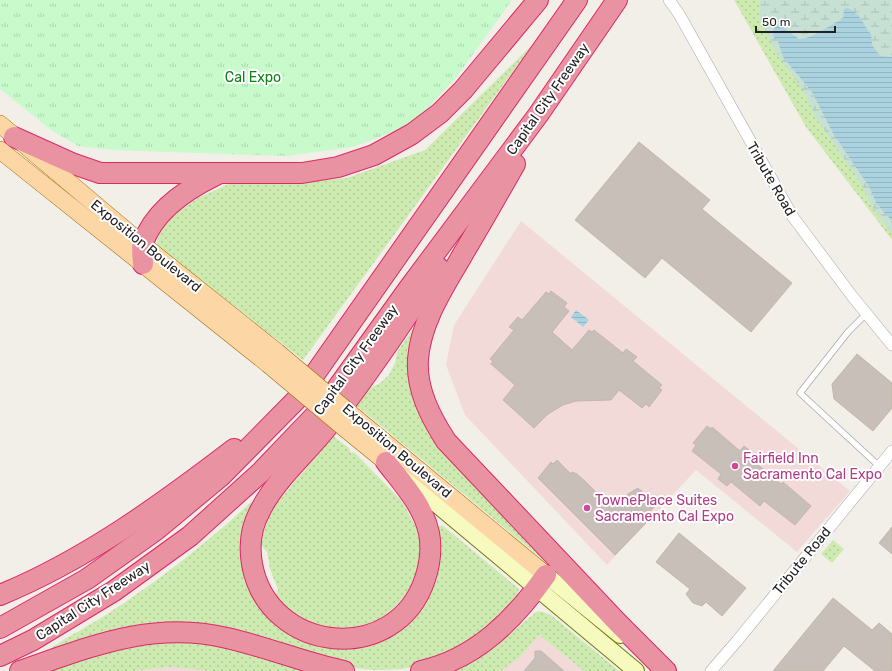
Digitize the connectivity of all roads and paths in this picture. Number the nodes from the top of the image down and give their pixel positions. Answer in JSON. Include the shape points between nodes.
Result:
{"nodes":[{"id":1,"x":538,"y":0,"type":"edge"},
{"id":2,"x":577,"y":0,"type":"edge"},
{"id":3,"x":617,"y":0,"type":"edge"},
{"id":4,"x":669,"y":0,"type":"edge"},
{"id":5,"x":564,"y":79,"type":"junction"},
{"id":6,"x":538,"y":115,"type":"junction"},
{"id":7,"x":7,"y":130,"type":"edge"},
{"id":8,"x":0,"y":150,"type":"edge"},
{"id":9,"x":219,"y":174,"type":"junction"},
{"id":10,"x":142,"y":244,"type":"junction"},
{"id":11,"x":143,"y":264,"type":"junction"},
{"id":12,"x":866,"y":314,"type":"junction"},
{"id":13,"x":892,"y":345,"type":"edge"},
{"id":14,"x":273,"y":358,"type":"junction"},
{"id":15,"x":298,"y":398,"type":"junction"},
{"id":16,"x":353,"y":425,"type":"junction"},
{"id":17,"x":892,"y":451,"type":"edge"},
{"id":18,"x":386,"y":462,"type":"junction"},
{"id":19,"x":879,"y":466,"type":"junction"},
{"id":20,"x":541,"y":582,"type":"junction"},
{"id":21,"x":0,"y":596,"type":"edge"},
{"id":22,"x":0,"y":628,"type":"edge"},
{"id":23,"x":0,"y":656,"type":"edge"},
{"id":24,"x":20,"y":671,"type":"edge"},
{"id":25,"x":344,"y":671,"type":"edge"},
{"id":26,"x":421,"y":671,"type":"edge"},
{"id":27,"x":636,"y":671,"type":"edge"},
{"id":28,"x":665,"y":671,"type":"edge"},
{"id":29,"x":711,"y":671,"type":"edge"}],
"edges":[{"from":1,"to":9,"type":"highway","via":[[467,85],[440,113],[412,134],[374,155],[344,166],[320,171]]},
{"from":2,"to":15,"type":"highway","name":"Capital City Freeway"},
{"from":3,"to":5,"type":"highway","name":"Capital City Freeway"},
{"from":4,"to":12,"type":"street","name":"Tribute Road","via":[[790,211]]},
{"from":5,"to":6,"type":"highway","name":"Capital City Freeway"},
{"from":5,"to":28,"type":"highway","via":[[435,303],[423,330],[418,359],[420,388],[430,416],[446,441]]},
{"from":6,"to":18,"type":"highway","via":[[489,195],[373,366],[327,429],[270,494],[258,513],[251,550],[256,579],[270,606],[281,617],[305,632],[325,638],[346,639],[375,633],[400,617],[423,585],[430,559],[429,532],[418,504]]},
{"from":6,"to":23,"type":"highway","name":"Capital City Freeway","via":[[325,405],[260,473],[190,536],[114,591],[33,640]]},
{"from":7,"to":9,"type":"highway","via":[[74,164],[100,173]]},
{"from":7,"to":10,"type":"main road","name":"Exposition Boulevard"},
{"from":8,"to":11,"type":"main road","name":"Exposition Boulevard"},
{"from":9,"to":10,"type":"highway","via":[[193,186],[170,204],[151,227]]},
{"from":10,"to":11,"type":"highway"},
{"from":10,"to":14,"type":"main road","name":"Exposition Boulevard"},
{"from":11,"to":14,"type":"main road","name":"Exposition Boulevard"},
{"from":12,"to":13,"type":"street","name":"Tribute Road"},
{"from":12,"to":19,"type":"lane","via":[[848,332],[800,393]]},
{"from":14,"to":16,"type":"main road","name":"Exposition Boulevard","bridge":true},
{"from":15,"to":21,"type":"highway","via":[[176,493],[100,544]]},
{"from":15,"to":22,"type":"highway","name":"Capital City Freeway","via":[[221,476],[156,530],[87,578]]},
{"from":16,"to":18,"type":"main road","name":"Exposition Boulevard"},
{"from":16,"to":20,"type":"main road","name":"Exposition Boulevard"},
{"from":17,"to":19,"type":"street","name":"Tribute Road"},
{"from":18,"to":20,"type":"main road","name":"Exposition Boulevard"},
{"from":19,"to":29,"type":"street","name":"Tribute Road"},
{"from":20,"to":26,"type":"highway","via":[[518,612],[490,638],[459,658]]},
{"from":20,"to":27,"type":"main road","name":"Exposition Boulevard"},
{"from":20,"to":28,"type":"main road","name":"Exposition Boulevard"},
{"from":24,"to":25,"type":"highway","via":[[115,639],[171,632],[226,638]]}]}
